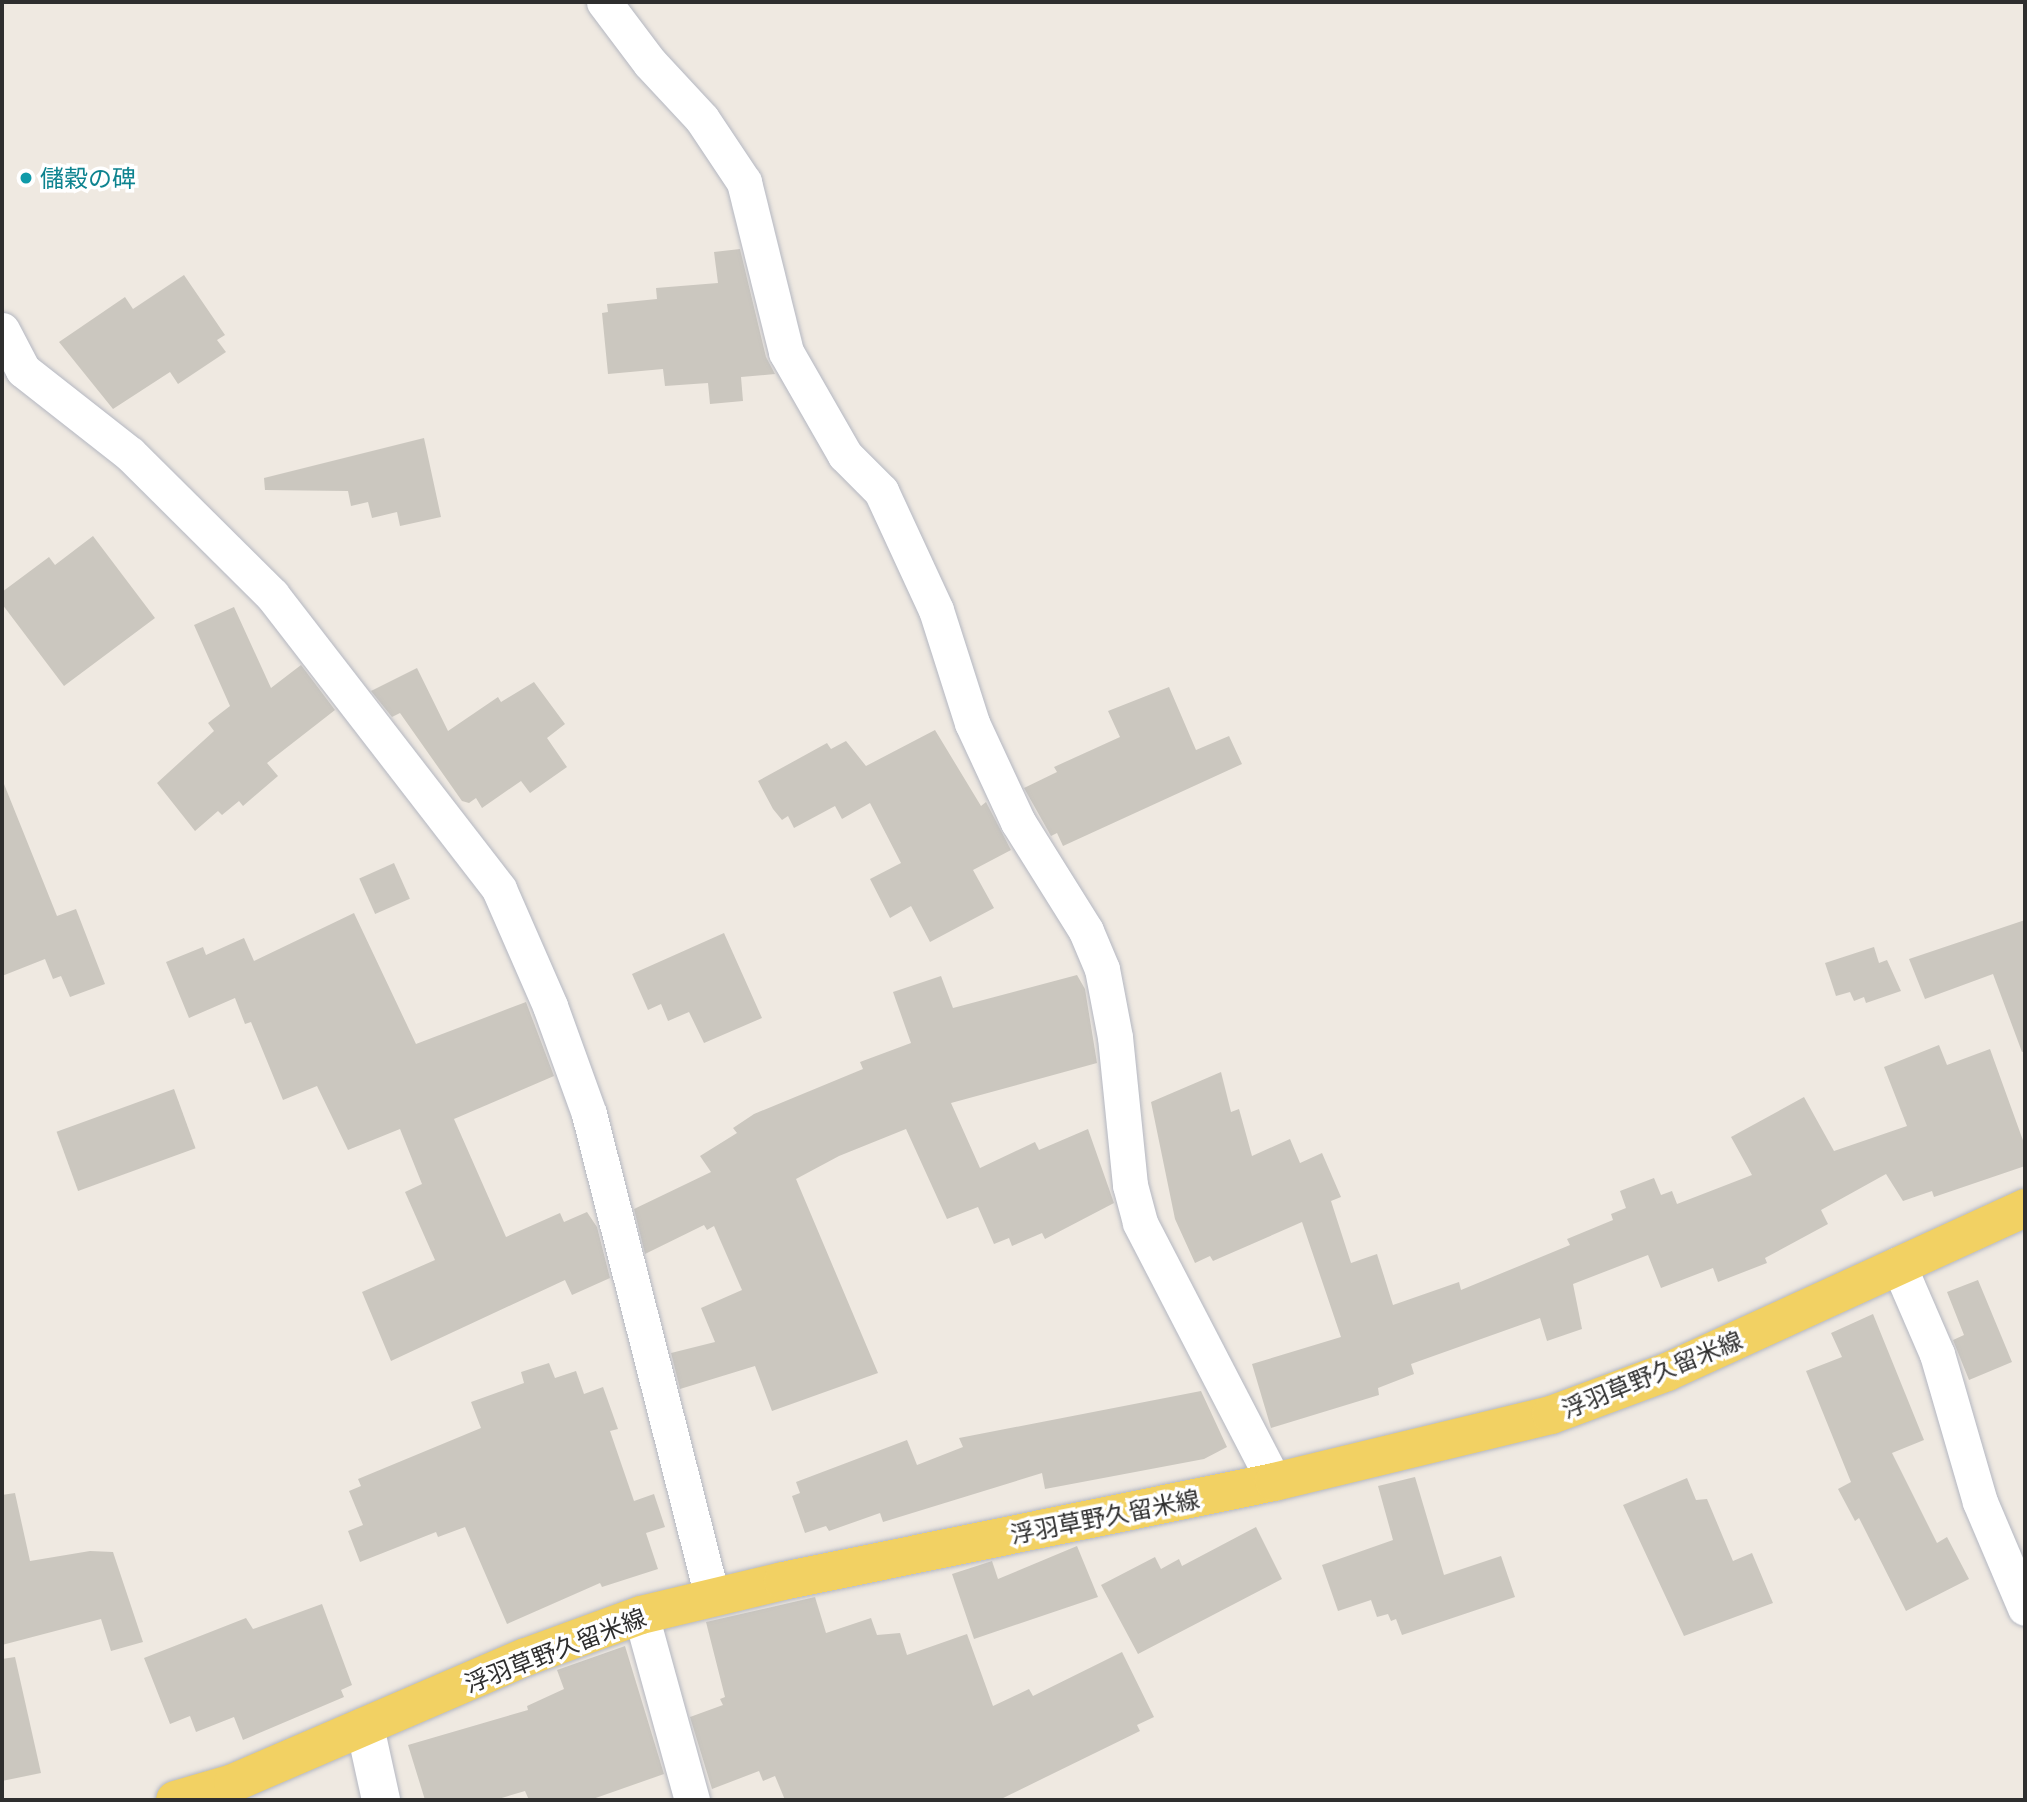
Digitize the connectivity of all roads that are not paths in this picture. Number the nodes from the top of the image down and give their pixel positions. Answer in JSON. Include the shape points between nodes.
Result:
{"nodes":[{"id":1,"x":604,"y":2,"type":"edge"},
{"id":2,"x":2,"y":330,"type":"edge"},
{"id":3,"x":2025,"y":1208,"type":"edge"},
{"id":4,"x":1898,"y":1264,"type":"junction"},
{"id":5,"x":1274,"y":1482,"type":"junction"},
{"id":6,"x":712,"y":1597,"type":"junction"},
{"id":7,"x":2025,"y":1608,"type":"edge"},
{"id":8,"x":641,"y":1615,"type":"junction"},
{"id":9,"x":365,"y":1727,"type":"junction"},
{"id":10,"x":175,"y":1800,"type":"edge"},
{"id":11,"x":381,"y":1800,"type":"edge"},
{"id":12,"x":692,"y":1800,"type":"edge"}],
"edges":[{"from":1,"to":5,"type":"street","via":[[650,63],[702,118],[744,182],[786,352],[845,455],[880,491],[936,610],[972,723],[1012,810],[1086,931],[1102,969],[1115,1037],[1130,1185],[1140,1223]]},
{"from":2,"to":6,"type":"street","via":[[23,370],[130,454],[272,595],[499,889],[550,1006],[589,1114]]},
{"from":3,"to":4,"type":"main road","name":"浮羽草野久留米線"},
{"from":4,"to":5,"type":"main road","name":"浮羽草野久留米線","via":[[1667,1371],[1551,1415]]},
{"from":4,"to":7,"type":"street","via":[[1937,1354],[1980,1502]]},
{"from":5,"to":6,"type":"main road","name":"浮羽草野久留米線"},
{"from":6,"to":8,"type":"main road","name":"浮羽草野久留米線"},
{"from":8,"to":9,"type":"main road","name":"浮羽草野久留米線","via":[[526,1657]]},
{"from":8,"to":12,"type":"street"},
{"from":9,"to":10,"type":"main road","name":"浮羽草野久留米線","via":[[233,1783]]},
{"from":9,"to":11,"type":"street"}]}
